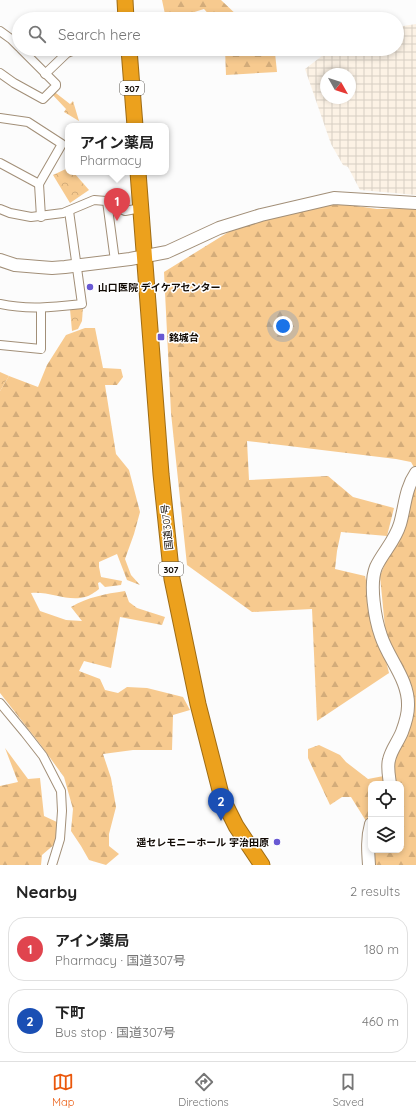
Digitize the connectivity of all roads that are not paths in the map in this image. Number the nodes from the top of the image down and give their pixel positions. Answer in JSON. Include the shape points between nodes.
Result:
{"nodes":[{"id":1,"x":125,"y":0,"type":"edge"},
{"id":2,"x":126,"y":12,"type":"edge"},
{"id":3,"x":0,"y":31,"type":"edge"},
{"id":4,"x":12,"y":40,"type":"edge"},
{"id":5,"x":28,"y":56,"type":"edge"},
{"id":6,"x":64,"y":56,"type":"edge"},
{"id":7,"x":130,"y":56,"type":"edge"},
{"id":8,"x":0,"y":73,"type":"edge"},
{"id":9,"x":45,"y":74,"type":"junction"},
{"id":10,"x":0,"y":118,"type":"edge"},
{"id":11,"x":135,"y":123,"type":"edge"},
{"id":12,"x":0,"y":163,"type":"edge"},
{"id":13,"x":138,"y":175,"type":"edge"},
{"id":14,"x":39,"y":184,"type":"junction"},
{"id":15,"x":107,"y":202,"type":"junction"},
{"id":16,"x":416,"y":203,"type":"edge"},
{"id":17,"x":141,"y":208,"type":"junction"},
{"id":18,"x":0,"y":209,"type":"edge"},
{"id":19,"x":69,"y":212,"type":"junction"},
{"id":20,"x":41,"y":216,"type":"junction"},
{"id":21,"x":146,"y":257,"type":"junction"},
{"id":22,"x":0,"y":260,"type":"edge"},
{"id":23,"x":115,"y":261,"type":"junction"},
{"id":24,"x":77,"y":266,"type":"junction"},
{"id":25,"x":0,"y":304,"type":"edge"},
{"id":26,"x":41,"y":308,"type":"junction"},
{"id":27,"x":0,"y":345,"type":"edge"},
{"id":28,"x":416,"y":473,"type":"edge"},
{"id":29,"x":0,"y":703,"type":"edge"},
{"id":30,"x":390,"y":781,"type":"edge"},
{"id":31,"x":368,"y":853,"type":"edge"},
{"id":32,"x":52,"y":865,"type":"edge"},
{"id":33,"x":262,"y":865,"type":"edge"},
{"id":34,"x":369,"y":865,"type":"edge"}],
"edges":[{"from":1,"to":2,"type":"highway"},
{"from":3,"to":4,"type":"street"},
{"from":5,"to":9,"type":"street"},
{"from":6,"to":9,"type":"street"},
{"from":7,"to":11,"type":"highway","number":"307"},
{"from":8,"to":9,"type":"street","via":[[43,99],[56,86]]},
{"from":10,"to":14,"type":"street","via":[[28,122],[62,144]]},
{"from":12,"to":14,"type":"street"},
{"from":13,"to":17,"type":"highway","name":"国道307号","number":"307"},
{"from":14,"to":20,"type":"street"},
{"from":15,"to":17,"type":"street","via":[[125,211]]},
{"from":15,"to":19,"type":"street","via":[[94,200]]},
{"from":15,"to":23,"type":"street"},
{"from":16,"to":21,"type":"street","via":[[334,198],[261,214],[219,228],[167,252]]},
{"from":17,"to":21,"type":"highway","name":"国道307号","number":"307"},
{"from":18,"to":20,"type":"street","via":[[23,216]]},
{"from":19,"to":20,"type":"street"},
{"from":19,"to":24,"type":"street"},
{"from":21,"to":23,"type":"street"},
{"from":21,"to":33,"type":"highway","name":"国道307号","number":"307","via":[[161,474],[172,579],[198,704],[222,798],[236,826]]},
{"from":22,"to":24,"type":"street","via":[[16,265],[39,267]]},
{"from":23,"to":24,"type":"street"},
{"from":24,"to":26,"type":"street","via":[[82,304]]},
{"from":25,"to":26,"type":"street"},
{"from":26,"to":27,"type":"street","via":[[41,349]]},
{"from":28,"to":30,"type":"street","via":[[407,492],[400,525],[373,576],[374,608],[381,636],[402,678],[408,697],[407,715],[402,732],[388,760]]},
{"from":29,"to":32,"type":"street","via":[[43,756],[61,791],[60,839]]},
{"from":31,"to":34,"type":"street"}]}
